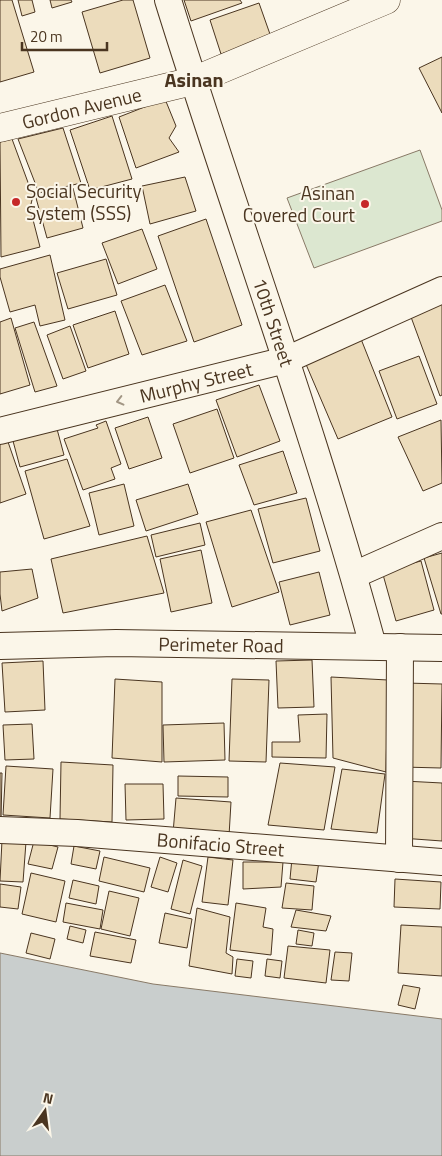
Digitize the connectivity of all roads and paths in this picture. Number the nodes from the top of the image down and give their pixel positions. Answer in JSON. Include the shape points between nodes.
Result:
{"nodes":[{"id":1,"x":168,"y":0,"type":"edge"},
{"id":2,"x":386,"y":0,"type":"edge"},
{"id":3,"x":193,"y":81,"type":"junction"},
{"id":4,"x":0,"y":128,"type":"edge"},
{"id":5,"x":442,"y":290,"type":"edge"},
{"id":6,"x":286,"y":360,"type":"junction"},
{"id":7,"x":0,"y":431,"type":"edge"},
{"id":8,"x":442,"y":536,"type":"edge"},
{"id":9,"x":354,"y":575,"type":"junction"},
{"id":10,"x":0,"y":646,"type":"edge"},
{"id":11,"x":373,"y":646,"type":"junction"},
{"id":12,"x":400,"y":647,"type":"junction"},
{"id":13,"x":442,"y":648,"type":"edge"},
{"id":14,"x":0,"y":830,"type":"edge"},
{"id":15,"x":398,"y":859,"type":"junction"},
{"id":16,"x":442,"y":862,"type":"edge"}],
"edges":[{"from":1,"to":3,"type":"street","name":"10th Street"},
{"from":2,"to":3,"type":"main road","name":"Gordon Avenue"},
{"from":3,"to":4,"type":"main road","name":"Gordon Avenue"},
{"from":3,"to":6,"type":"street","name":"10th Street"},
{"from":5,"to":6,"type":"street","name":"Murphy Street"},
{"from":6,"to":7,"type":"street","name":"Murphy Street","one_way":true},
{"from":6,"to":9,"type":"street","name":"10th Street"},
{"from":8,"to":9,"type":"street"},
{"from":9,"to":11,"type":"street","name":"10th Street"},
{"from":10,"to":11,"type":"street","name":"Perimeter Road","via":[[116,643]]},
{"from":11,"to":12,"type":"street","name":"Perimeter Road"},
{"from":12,"to":13,"type":"street","name":"Perimeter Road"},
{"from":12,"to":15,"type":"street"},
{"from":14,"to":15,"type":"street","name":"Bonifacio Street","via":[[76,833]]},
{"from":15,"to":16,"type":"street","name":"Bonifacio Street"}]}
